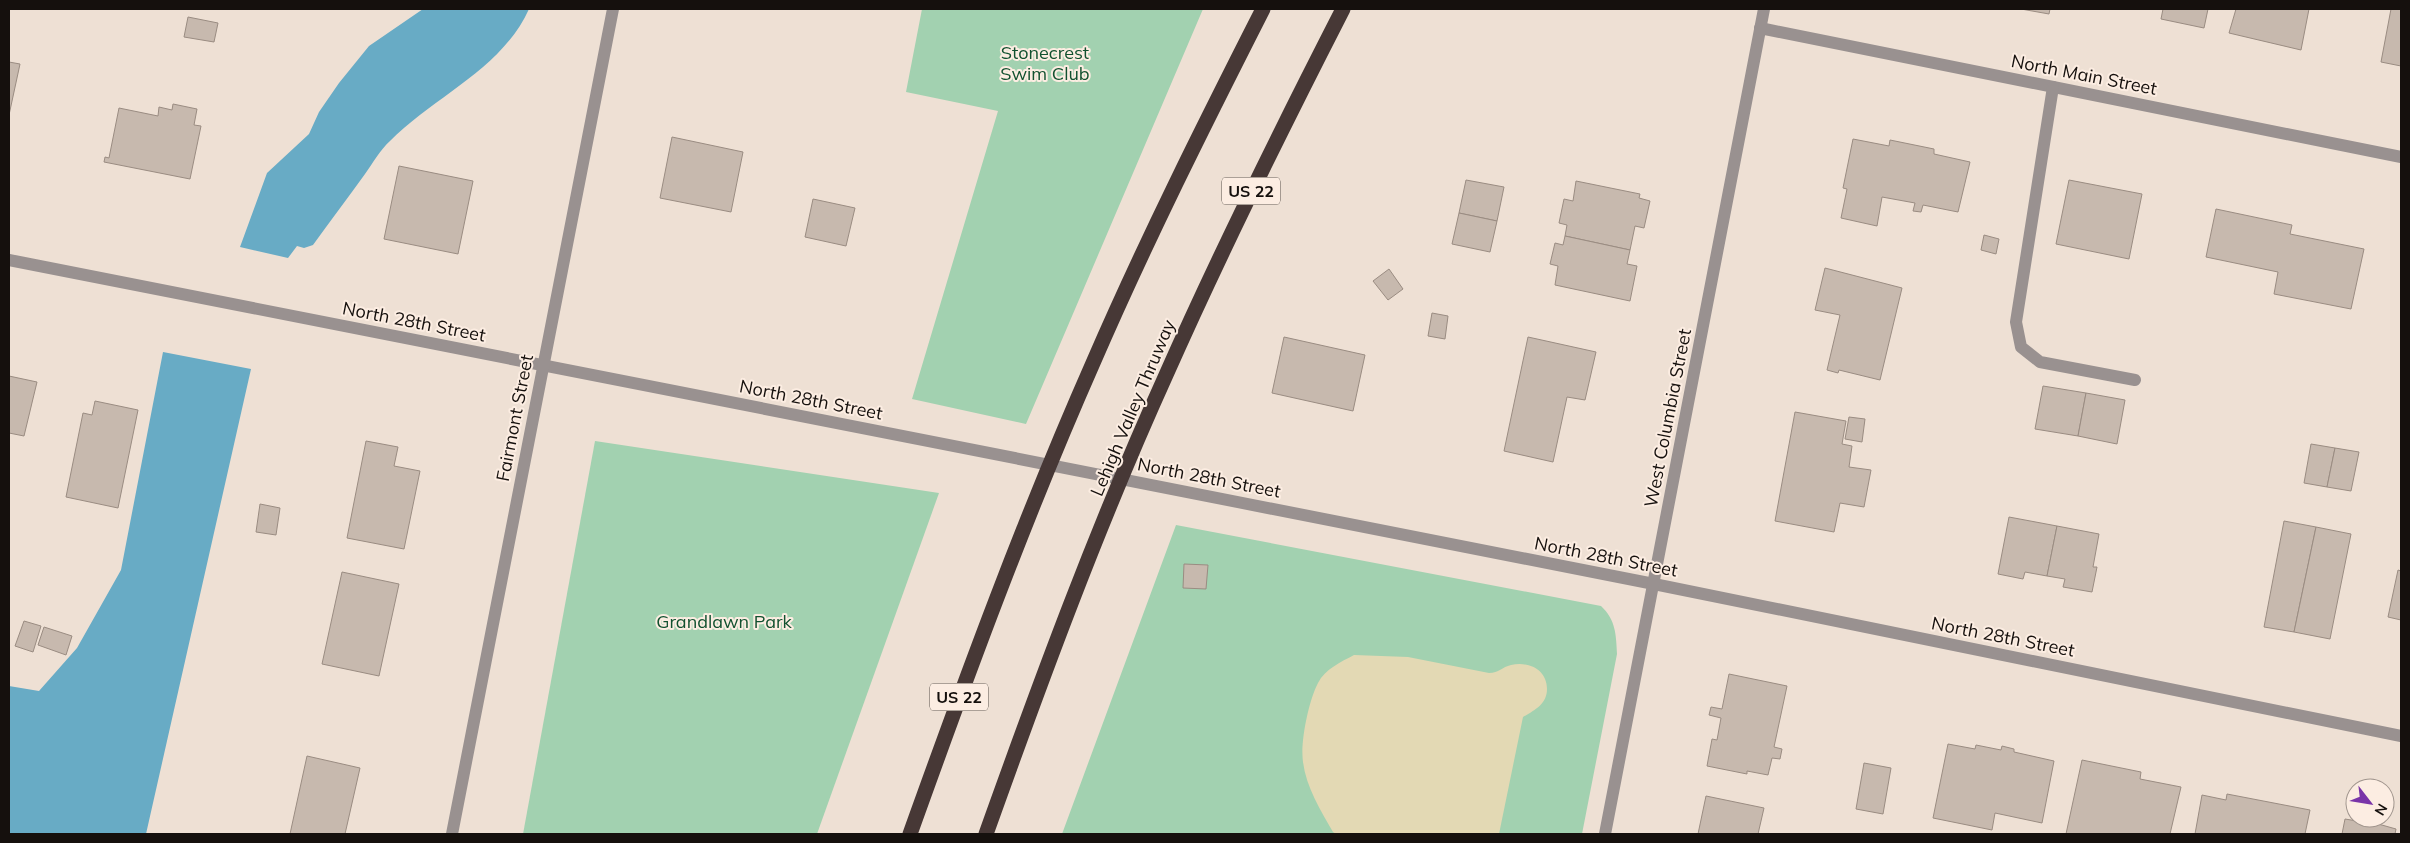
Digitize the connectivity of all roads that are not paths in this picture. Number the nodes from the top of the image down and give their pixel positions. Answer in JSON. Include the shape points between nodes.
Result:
{"nodes":[{"id":1,"x":613,"y":9,"type":"edge"},
{"id":2,"x":1263,"y":9,"type":"edge"},
{"id":3,"x":1343,"y":9,"type":"edge"},
{"id":4,"x":1764,"y":9,"type":"edge"},
{"id":5,"x":1760,"y":28,"type":"junction"},
{"id":6,"x":2053,"y":87,"type":"junction"},
{"id":7,"x":2401,"y":157,"type":"edge"},
{"id":8,"x":9,"y":260,"type":"edge"},
{"id":9,"x":543,"y":365,"type":"junction"},
{"id":10,"x":2135,"y":380,"type":"dead end"},
{"id":11,"x":1654,"y":584,"type":"junction"},
{"id":12,"x":2401,"y":736,"type":"edge"},
{"id":13,"x":452,"y":834,"type":"edge"},
{"id":14,"x":910,"y":834,"type":"edge"},
{"id":15,"x":986,"y":834,"type":"edge"},
{"id":16,"x":1605,"y":834,"type":"edge"}],
"edges":[{"from":1,"to":9,"type":"street","name":"Fairmont Street"},
{"from":2,"to":14,"type":"highway","number":"US 22","via":[[1093,362],[959,697]]},
{"from":3,"to":15,"type":"highway","name":"Lehigh Valley Thruway","number":"US 22","via":[[1264,163],[1165,377],[1082,576]]},
{"from":4,"to":5,"type":"street","name":"West Columbia Street"},
{"from":5,"to":6,"type":"street","name":"North Main Street"},
{"from":5,"to":11,"type":"street","name":"West Columbia Street"},
{"from":6,"to":7,"type":"street","name":"North Main Street"},
{"from":6,"to":10,"type":"street","via":[[2016,322],[2020,347],[2040,362]]},
{"from":8,"to":9,"type":"street","name":"North 28th Street"},
{"from":9,"to":11,"type":"street","name":"North 28th Street"},
{"from":9,"to":13,"type":"street","name":"Fairmont Street"},
{"from":11,"to":12,"type":"street","name":"North 28th Street"},
{"from":11,"to":16,"type":"street","name":"West Columbia Street"}]}
